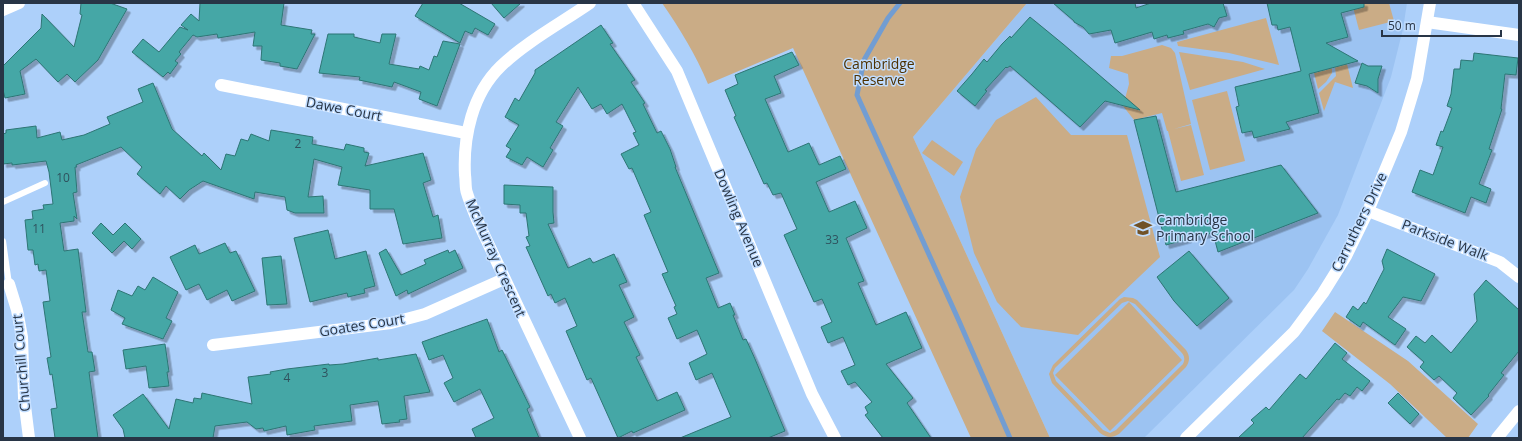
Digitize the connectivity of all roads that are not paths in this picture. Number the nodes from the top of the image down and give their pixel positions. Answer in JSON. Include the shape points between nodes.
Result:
{"nodes":[{"id":1,"x":19,"y":3,"type":"edge"},
{"id":2,"x":590,"y":3,"type":"edge"},
{"id":3,"x":633,"y":3,"type":"edge"},
{"id":4,"x":1430,"y":3,"type":"edge"},
{"id":5,"x":3,"y":10,"type":"edge"},
{"id":6,"x":1427,"y":22,"type":"junction"},
{"id":7,"x":1519,"y":35,"type":"edge"},
{"id":8,"x":221,"y":85,"type":"dead end"},
{"id":9,"x":466,"y":134,"type":"junction"},
{"id":10,"x":45,"y":183,"type":"dead end"},
{"id":11,"x":3,"y":202,"type":"edge"},
{"id":12,"x":1368,"y":211,"type":"junction"},
{"id":13,"x":3,"y":241,"type":"edge"},
{"id":14,"x":1519,"y":277,"type":"edge"},
{"id":15,"x":504,"y":279,"type":"junction"},
{"id":16,"x":9,"y":284,"type":"joint"},
{"id":17,"x":213,"y":345,"type":"dead end"},
{"id":18,"x":1519,"y":411,"type":"edge"},
{"id":19,"x":29,"y":438,"type":"edge"},
{"id":20,"x":580,"y":438,"type":"edge"},
{"id":21,"x":835,"y":438,"type":"edge"},
{"id":22,"x":1186,"y":438,"type":"edge"},
{"id":23,"x":1497,"y":438,"type":"edge"}],
"edges":[{"from":1,"to":5,"type":"street"},
{"from":2,"to":9,"type":"street","name":"McMurray Crescent","via":[[517,52],[500,67],[479,95]]},
{"from":3,"to":21,"type":"street","name":"Dowling Avenue","via":[[677,71],[812,394]]},
{"from":4,"to":6,"type":"street","name":"Carruthers Drive"},
{"from":6,"to":7,"type":"street"},
{"from":6,"to":12,"type":"street","name":"Carruthers Drive","via":[[1417,78],[1401,132]]},
{"from":8,"to":9,"type":"street","name":"Dawe Court"},
{"from":9,"to":15,"type":"street","name":"McMurray Crescent","via":[[466,192]]},
{"from":10,"to":11,"type":"lane"},
{"from":12,"to":14,"type":"street","name":"Parkside Walk","via":[[1500,262]]},
{"from":12,"to":22,"type":"street","name":"Carruthers Drive","via":[[1346,256],[1294,332]]},
{"from":13,"to":16,"type":"lane","name":"Churchill Court"},
{"from":15,"to":17,"type":"street","name":"Goates Court","via":[[425,314],[391,323]]},
{"from":15,"to":20,"type":"street","name":"McMurray Crescent"},
{"from":16,"to":19,"type":"street","name":"Churchill Court","via":[[22,337],[24,398]]},
{"from":18,"to":23,"type":"street"}]}
